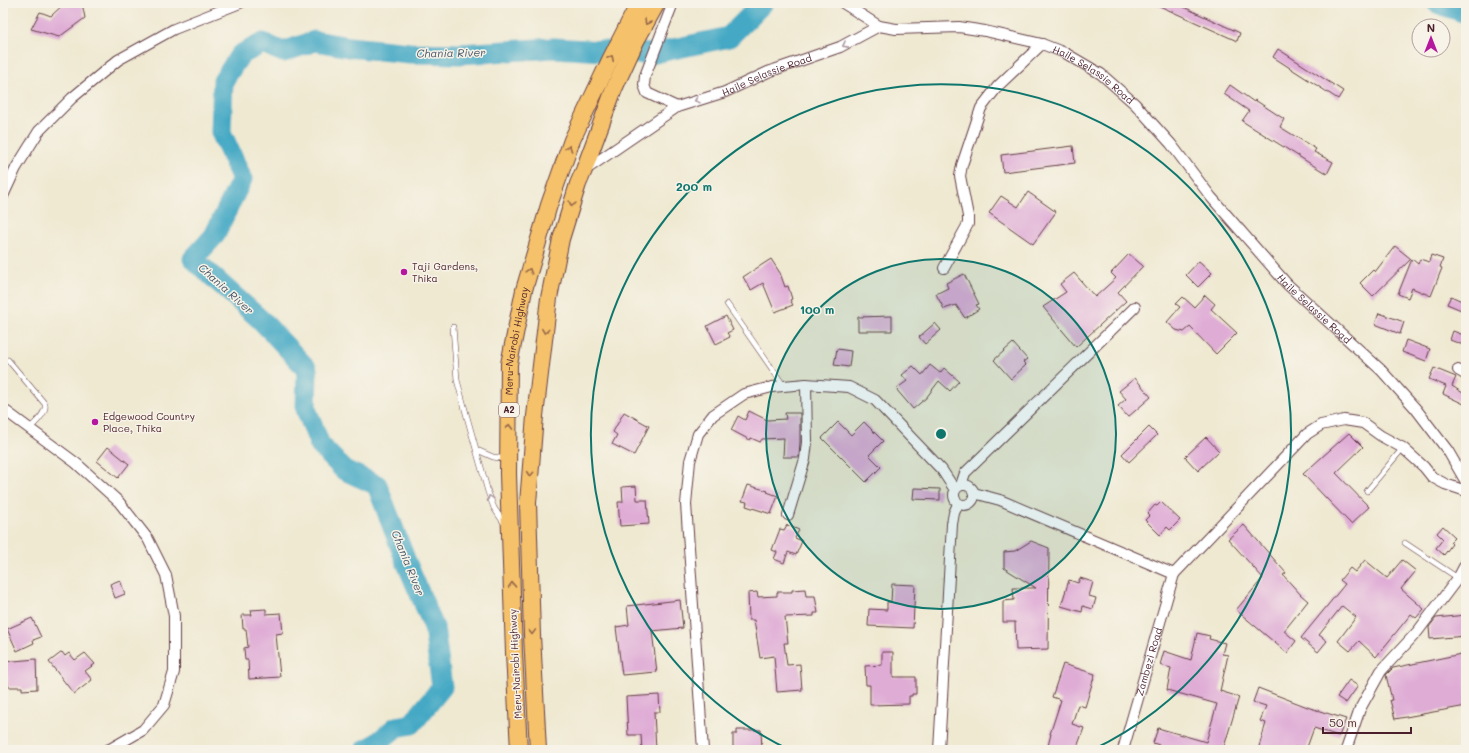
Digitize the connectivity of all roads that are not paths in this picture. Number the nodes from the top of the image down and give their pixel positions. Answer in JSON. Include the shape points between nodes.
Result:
{"nodes":[{"id":1,"x":240,"y":3,"type":"edge"},
{"id":2,"x":639,"y":3,"type":"edge"},
{"id":3,"x":657,"y":3,"type":"edge"},
{"id":4,"x":673,"y":3,"type":"edge"},
{"id":5,"x":843,"y":3,"type":"edge"},
{"id":6,"x":879,"y":26,"type":"junction"},
{"id":7,"x":630,"y":37,"type":"junction"},
{"id":8,"x":1042,"y":44,"type":"junction"},
{"id":9,"x":607,"y":87,"type":"junction"},
{"id":10,"x":677,"y":107,"type":"junction"},
{"id":11,"x":584,"y":170,"type":"junction"},
{"id":12,"x":3,"y":196,"type":"edge"},
{"id":13,"x":944,"y":268,"type":"dead end"},
{"id":14,"x":727,"y":304,"type":"dead end"},
{"id":15,"x":1135,"y":307,"type":"dead end"},
{"id":16,"x":452,"y":327,"type":"dead end"},
{"id":17,"x":8,"y":360,"type":"dead end"},
{"id":18,"x":806,"y":384,"type":"junction"},
{"id":19,"x":784,"y":386,"type":"junction"},
{"id":20,"x":3,"y":409,"type":"edge"},
{"id":21,"x":30,"y":429,"type":"junction"},
{"id":22,"x":1403,"y":448,"type":"junction"},
{"id":23,"x":476,"y":450,"type":"junction"},
{"id":24,"x":508,"y":459,"type":"junction"},
{"id":25,"x":1466,"y":482,"type":"edge"},
{"id":26,"x":958,"y":488,"type":"junction"},
{"id":27,"x":1367,"y":491,"type":"dead end"},
{"id":28,"x":1466,"y":491,"type":"edge"},
{"id":29,"x":974,"y":493,"type":"junction"},
{"id":30,"x":958,"y":504,"type":"junction"},
{"id":31,"x":788,"y":515,"type":"dead end"},
{"id":32,"x":510,"y":532,"type":"junction"},
{"id":33,"x":1405,"y":543,"type":"dead end"},
{"id":34,"x":1466,"y":563,"type":"edge"},
{"id":35,"x":1174,"y":574,"type":"junction"},
{"id":36,"x":1458,"y":578,"type":"junction"},
{"id":37,"x":106,"y":750,"type":"edge"},
{"id":38,"x":519,"y":750,"type":"edge"},
{"id":39,"x":538,"y":750,"type":"edge"},
{"id":40,"x":703,"y":750,"type":"edge"},
{"id":41,"x":938,"y":750,"type":"edge"},
{"id":42,"x":1123,"y":750,"type":"edge"},
{"id":43,"x":1346,"y":750,"type":"edge"}],
"edges":[{"from":1,"to":12,"type":"street","via":[[174,29],[118,60],[72,98],[39,132],[16,168]]},
{"from":2,"to":7,"type":"highway","name":"Meru-Nairobi Highway","number":"A2"},
{"from":3,"to":7,"type":"highway","name":"Meru-Nairobi Highway","number":"A2","one_way":true},
{"from":4,"to":10,"type":"street","via":[[645,76],[644,85],[646,93]]},
{"from":5,"to":6,"type":"street"},
{"from":6,"to":8,"type":"street","name":"Haile Selassie Road","via":[[896,29],[959,27]]},
{"from":6,"to":10,"type":"street","name":"Haile Selassie Road","one_way":true,"via":[[840,47],[768,72],[725,92]]},
{"from":7,"to":9,"type":"highway","name":"Meru-Nairobi Highway","number":"A2"},
{"from":8,"to":13,"type":"street","via":[[998,86],[981,108],[960,176],[968,224]]},
{"from":8,"to":25,"type":"street","name":"Haile Selassie Road","via":[[1065,53],[1101,74],[1135,104],[1287,284],[1381,370],[1416,409],[1448,452]]},
{"from":9,"to":11,"type":"highway","name":"Meru-Nairobi Highway","number":"A2"},
{"from":24,"to":9,"type":"highway","name":"Meru-Nairobi Highway","number":"A2","one_way":true,"via":[[510,364],[524,290],[549,204],[572,140]]},
{"from":10,"to":11,"type":"street","name":"Haile Selassie Road"},
{"from":11,"to":39,"type":"highway","name":"Meru-Nairobi Highway","number":"A2","one_way":true,"via":[[561,239],[549,298],[529,487]]},
{"from":14,"to":19,"type":"lane"},
{"from":15,"to":26,"type":"street","via":[[965,473]]},
{"from":16,"to":23,"type":"lane","via":[[457,380]]},
{"from":17,"to":21,"type":"lane","via":[[45,404],[44,412]]},
{"from":18,"to":19,"type":"street"},
{"from":18,"to":26,"type":"street","via":[[849,387],[875,400]]},
{"from":18,"to":31,"type":"street","via":[[805,459]]},
{"from":19,"to":40,"type":"street","via":[[744,394],[713,415],[698,434],[690,461],[686,504]]},
{"from":20,"to":21,"type":"street"},
{"from":21,"to":37,"type":"street","via":[[76,463],[119,502],[148,539],[166,575],[174,616],[174,672],[164,705],[143,730]]},
{"from":22,"to":27,"type":"lane"},
{"from":22,"to":28,"type":"street","via":[[1432,477]]},
{"from":22,"to":35,"type":"street","via":[[1363,423],[1344,420],[1321,425],[1308,434]]},
{"from":23,"to":24,"type":"lane","via":[[493,458]]},
{"from":32,"to":23,"type":"lane","one_way":true,"via":[[494,508]]},
{"from":24,"to":32,"type":"highway","name":"Meru-Nairobi Highway","number":"A2"},
{"from":26,"to":29,"type":"street","via":[[969,486]]},
{"from":26,"to":30,"type":"street","via":[[954,498]]},
{"from":29,"to":30,"type":"street","via":[[970,503]]},
{"from":29,"to":35,"type":"street","via":[[1000,500]]},
{"from":30,"to":41,"type":"street","via":[[952,524]]},
{"from":38,"to":32,"type":"highway","name":"Meru-Nairobi Highway","number":"A2","one_way":true},
{"from":33,"to":36,"type":"lane"},
{"from":34,"to":36,"type":"street"},
{"from":35,"to":42,"type":"street","name":"Zambezi Road"},
{"from":36,"to":43,"type":"street","via":[[1418,631],[1381,671],[1360,709]]}]}
